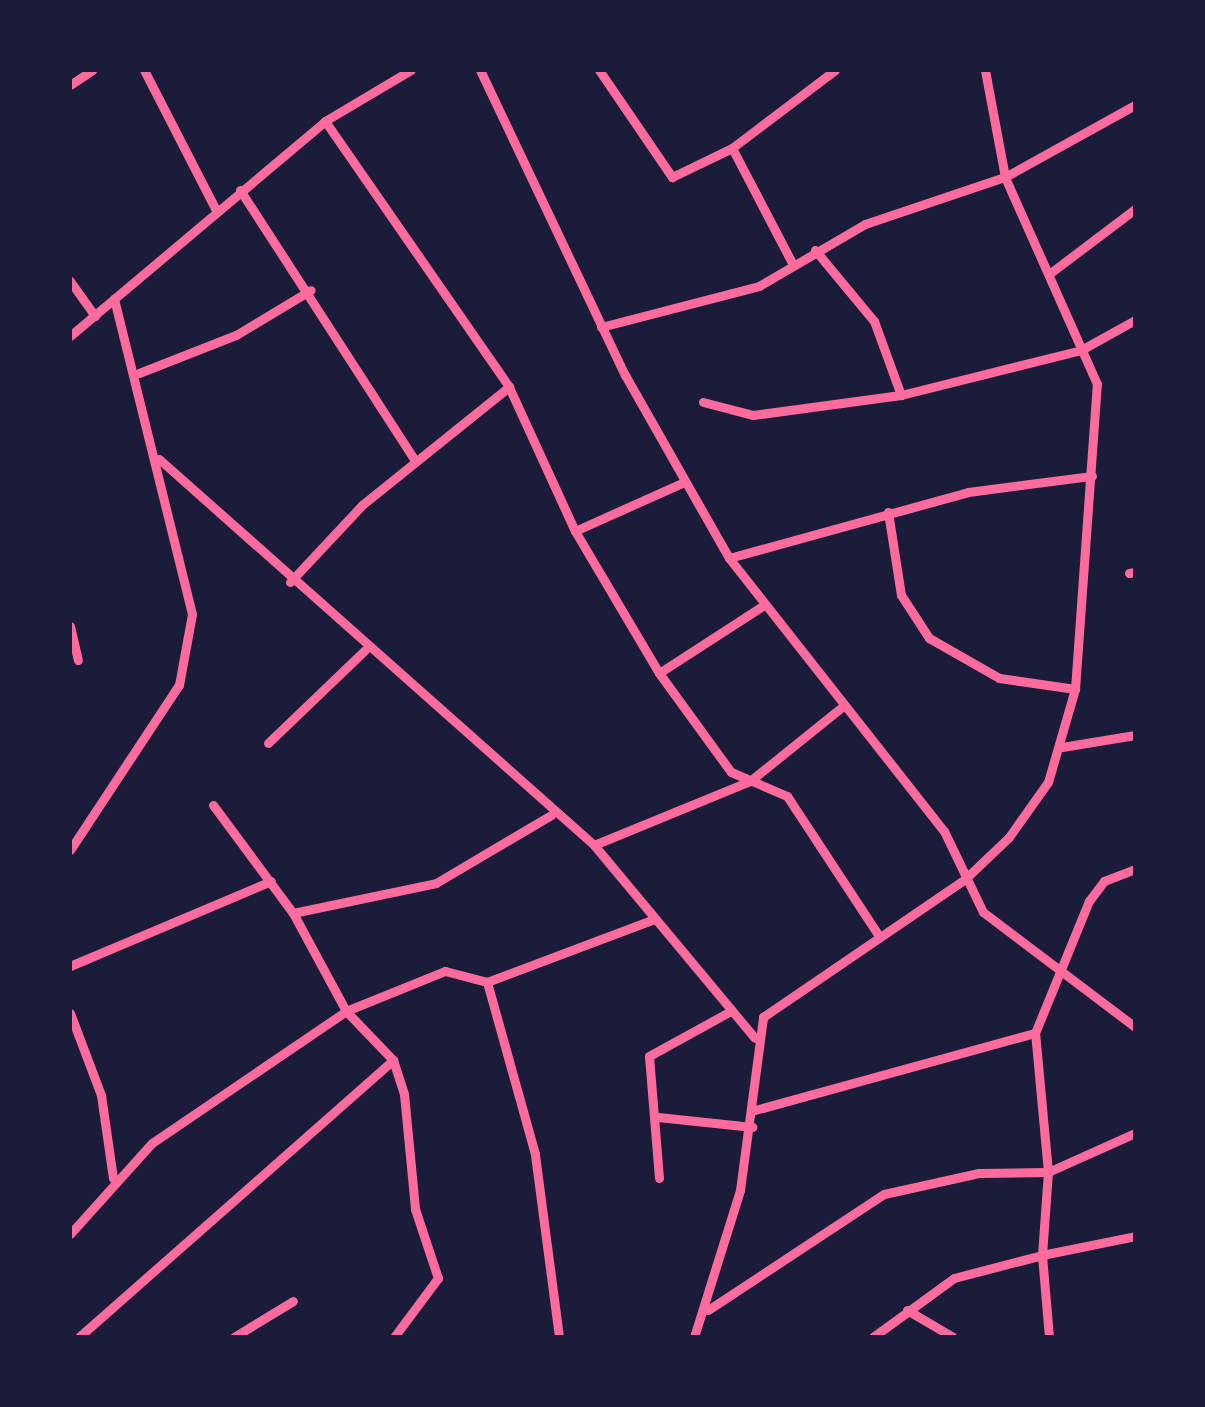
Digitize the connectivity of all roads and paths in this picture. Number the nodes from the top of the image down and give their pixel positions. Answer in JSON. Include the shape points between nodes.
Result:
{"nodes":[{"id":1,"x":92,"y":70,"type":"edge"},
{"id":2,"x":144,"y":70,"type":"edge"},
{"id":3,"x":411,"y":70,"type":"edge"},
{"id":4,"x":480,"y":70,"type":"edge"},
{"id":5,"x":598,"y":70,"type":"edge"},
{"id":6,"x":836,"y":70,"type":"edge"},
{"id":7,"x":986,"y":70,"type":"edge"},
{"id":8,"x":70,"y":84,"type":"edge"},
{"id":9,"x":1135,"y":104,"type":"edge"},
{"id":10,"x":325,"y":121,"type":"junction"},
{"id":11,"x":732,"y":148,"type":"junction"},
{"id":12,"x":1005,"y":177,"type":"junction"},
{"id":13,"x":240,"y":190,"type":"junction"},
{"id":14,"x":1135,"y":208,"type":"edge"},
{"id":15,"x":216,"y":210,"type":"junction"},
{"id":16,"x":814,"y":250,"type":"junction"},
{"id":17,"x":792,"y":263,"type":"junction"},
{"id":18,"x":1049,"y":274,"type":"junction"},
{"id":19,"x":70,"y":281,"type":"edge"},
{"id":20,"x":310,"y":290,"type":"junction"},
{"id":21,"x":114,"y":299,"type":"junction"},
{"id":22,"x":95,"y":316,"type":"junction"},
{"id":23,"x":1135,"y":320,"type":"edge"},
{"id":24,"x":601,"y":328,"type":"junction"},
{"id":25,"x":70,"y":336,"type":"edge"},
{"id":26,"x":1081,"y":350,"type":"junction"},
{"id":27,"x":139,"y":373,"type":"junction"},
{"id":28,"x":509,"y":387,"type":"junction"},
{"id":29,"x":901,"y":396,"type":"junction"},
{"id":30,"x":704,"y":402,"type":"dead end"},
{"id":31,"x":159,"y":458,"type":"junction"},
{"id":32,"x":415,"y":460,"type":"junction"},
{"id":33,"x":1092,"y":476,"type":"junction"},
{"id":34,"x":682,"y":483,"type":"junction"},
{"id":35,"x":888,"y":512,"type":"junction"},
{"id":36,"x":574,"y":531,"type":"junction"},
{"id":37,"x":730,"y":558,"type":"junction"},
{"id":38,"x":290,"y":582,"type":"junction"},
{"id":39,"x":764,"y":605,"type":"junction"},
{"id":40,"x":70,"y":626,"type":"edge"},
{"id":41,"x":366,"y":650,"type":"junction"},
{"id":42,"x":78,"y":660,"type":"dead end"},
{"id":43,"x":659,"y":672,"type":"junction"},
{"id":44,"x":1075,"y":688,"type":"junction"},
{"id":45,"x":842,"y":707,"type":"junction"},
{"id":46,"x":1135,"y":734,"type":"edge"},
{"id":47,"x":268,"y":743,"type":"dead end"},
{"id":48,"x":1062,"y":747,"type":"junction"},
{"id":49,"x":750,"y":781,"type":"junction"},
{"id":50,"x":213,"y":805,"type":"dead end"},
{"id":51,"x":551,"y":815,"type":"junction"},
{"id":52,"x":594,"y":844,"type":"junction"},
{"id":53,"x":70,"y":850,"type":"edge"},
{"id":54,"x":1135,"y":870,"type":"edge"},
{"id":55,"x":964,"y":880,"type":"junction"},
{"id":56,"x":271,"y":881,"type":"junction"},
{"id":57,"x":292,"y":913,"type":"junction"},
{"id":58,"x":652,"y":920,"type":"junction"},
{"id":59,"x":878,"y":933,"type":"junction"},
{"id":60,"x":70,"y":966,"type":"edge"},
{"id":61,"x":1060,"y":979,"type":"junction"},
{"id":62,"x":488,"y":982,"type":"junction"},
{"id":63,"x":346,"y":1011,"type":"junction"},
{"id":64,"x":729,"y":1012,"type":"junction"},
{"id":65,"x":70,"y":1013,"type":"edge"},
{"id":66,"x":1135,"y":1027,"type":"edge"},
{"id":67,"x":1035,"y":1033,"type":"junction"},
{"id":68,"x":754,"y":1038,"type":"junction"},
{"id":69,"x":392,"y":1060,"type":"junction"},
{"id":70,"x":754,"y":1110,"type":"junction"},
{"id":71,"x":658,"y":1117,"type":"junction"},
{"id":72,"x":752,"y":1127,"type":"junction"},
{"id":73,"x":1135,"y":1133,"type":"edge"},
{"id":74,"x":1048,"y":1172,"type":"junction"},
{"id":75,"x":113,"y":1178,"type":"junction"},
{"id":76,"x":659,"y":1178,"type":"dead end"},
{"id":77,"x":70,"y":1234,"type":"edge"},
{"id":78,"x":1135,"y":1236,"type":"edge"},
{"id":79,"x":1042,"y":1254,"type":"junction"},
{"id":80,"x":293,"y":1301,"type":"dead end"},
{"id":81,"x":708,"y":1310,"type":"junction"},
{"id":82,"x":907,"y":1310,"type":"junction"},
{"id":83,"x":79,"y":1337,"type":"edge"},
{"id":84,"x":234,"y":1337,"type":"edge"},
{"id":85,"x":394,"y":1337,"type":"edge"},
{"id":86,"x":559,"y":1337,"type":"edge"},
{"id":87,"x":694,"y":1337,"type":"edge"},
{"id":88,"x":873,"y":1337,"type":"edge"},
{"id":89,"x":952,"y":1337,"type":"edge"},
{"id":90,"x":1048,"y":1337,"type":"edge"}],
"edges":[{"from":1,"to":8,"type":"street"},
{"from":2,"to":15,"type":"street"},
{"from":3,"to":10,"type":"street"},
{"from":4,"to":24,"type":"street"},
{"from":5,"to":11,"type":"street","via":[[664,176]]},
{"from":6,"to":11,"type":"street"},
{"from":7,"to":12,"type":"street"},
{"from":9,"to":12,"type":"street"},
{"from":10,"to":13,"type":"street"},
{"from":10,"to":28,"type":"street"},
{"from":11,"to":17,"type":"street"},
{"from":12,"to":16,"type":"street","via":[[922,200]]},
{"from":12,"to":18,"type":"street"},
{"from":13,"to":15,"type":"street"},
{"from":13,"to":20,"type":"street"},
{"from":14,"to":18,"type":"street"},
{"from":15,"to":21,"type":"street"},
{"from":16,"to":17,"type":"street"},
{"from":16,"to":29,"type":"street","via":[[874,322]]},
{"from":17,"to":24,"type":"street","via":[[735,296]]},
{"from":18,"to":26,"type":"street"},
{"from":19,"to":22,"type":"street"},
{"from":20,"to":27,"type":"street","via":[[236,335]]},
{"from":20,"to":32,"type":"street"},
{"from":21,"to":22,"type":"street"},
{"from":21,"to":27,"type":"street"},
{"from":22,"to":25,"type":"street"},
{"from":23,"to":26,"type":"street"},
{"from":24,"to":34,"type":"street"},
{"from":26,"to":29,"type":"street"},
{"from":26,"to":33,"type":"street","via":[[1101,410]]},
{"from":27,"to":31,"type":"street"},
{"from":28,"to":32,"type":"street"},
{"from":28,"to":36,"type":"street"},
{"from":29,"to":30,"type":"street","via":[[753,415]]},
{"from":31,"to":38,"type":"street"},
{"from":31,"to":53,"type":"street","via":[[191,588],[188,648],[149,741]]},
{"from":32,"to":38,"type":"street"},
{"from":33,"to":35,"type":"street"},
{"from":33,"to":44,"type":"street"},
{"from":34,"to":36,"type":"street"},
{"from":34,"to":37,"type":"street"},
{"from":35,"to":37,"type":"street"},
{"from":35,"to":44,"type":"street","via":[[901,595],[928,638],[999,678]]},
{"from":36,"to":43,"type":"street"},
{"from":37,"to":39,"type":"street"},
{"from":38,"to":41,"type":"street"},
{"from":39,"to":43,"type":"street"},
{"from":39,"to":45,"type":"street"},
{"from":40,"to":42,"type":"street"},
{"from":41,"to":47,"type":"street"},
{"from":41,"to":51,"type":"street"},
{"from":43,"to":49,"type":"street","via":[[731,772]]},
{"from":44,"to":48,"type":"street"},
{"from":45,"to":49,"type":"street"},
{"from":45,"to":55,"type":"street","via":[[944,831]]},
{"from":46,"to":48,"type":"street"},
{"from":48,"to":55,"type":"street","via":[[1037,805]]},
{"from":49,"to":52,"type":"street"},
{"from":49,"to":59,"type":"street","via":[[787,796]]},
{"from":50,"to":56,"type":"street"},
{"from":51,"to":52,"type":"street"},
{"from":51,"to":57,"type":"street","via":[[436,883]]},
{"from":52,"to":58,"type":"street"},
{"from":54,"to":61,"type":"street","via":[[1096,891]]},
{"from":55,"to":59,"type":"street"},
{"from":55,"to":61,"type":"street","via":[[983,912]]},
{"from":56,"to":57,"type":"street"},
{"from":56,"to":60,"type":"street"},
{"from":57,"to":63,"type":"street"},
{"from":58,"to":62,"type":"street"},
{"from":58,"to":64,"type":"street"},
{"from":59,"to":68,"type":"street","via":[[771,1004]]},
{"from":61,"to":66,"type":"street"},
{"from":61,"to":67,"type":"street"},
{"from":62,"to":63,"type":"street","via":[[445,971]]},
{"from":62,"to":86,"type":"street","via":[[535,1154]]},
{"from":63,"to":69,"type":"street"},
{"from":63,"to":75,"type":"street","via":[[202,1105]]},
{"from":64,"to":68,"type":"street"},
{"from":64,"to":71,"type":"street","via":[[656,1045],[648,1056]]},
{"from":65,"to":75,"type":"street","via":[[96,1078]]},
{"from":67,"to":70,"type":"street"},
{"from":67,"to":74,"type":"street"},
{"from":68,"to":70,"type":"street"},
{"from":69,"to":83,"type":"street"},
{"from":69,"to":85,"type":"street","via":[[415,1209],[438,1278]]},
{"from":70,"to":72,"type":"street"},
{"from":71,"to":72,"type":"street"},
{"from":71,"to":76,"type":"street"},
{"from":72,"to":81,"type":"street"},
{"from":73,"to":74,"type":"street"},
{"from":74,"to":79,"type":"street"},
{"from":74,"to":81,"type":"street","via":[[979,1173],[884,1194]]},
{"from":75,"to":77,"type":"street","via":[[96,1212]]},
{"from":78,"to":79,"type":"street"},
{"from":79,"to":82,"type":"street","via":[[954,1278]]},
{"from":79,"to":90,"type":"street"},
{"from":80,"to":84,"type":"street"},
{"from":81,"to":87,"type":"street"},
{"from":82,"to":88,"type":"street"},
{"from":82,"to":89,"type":"street"}]}
